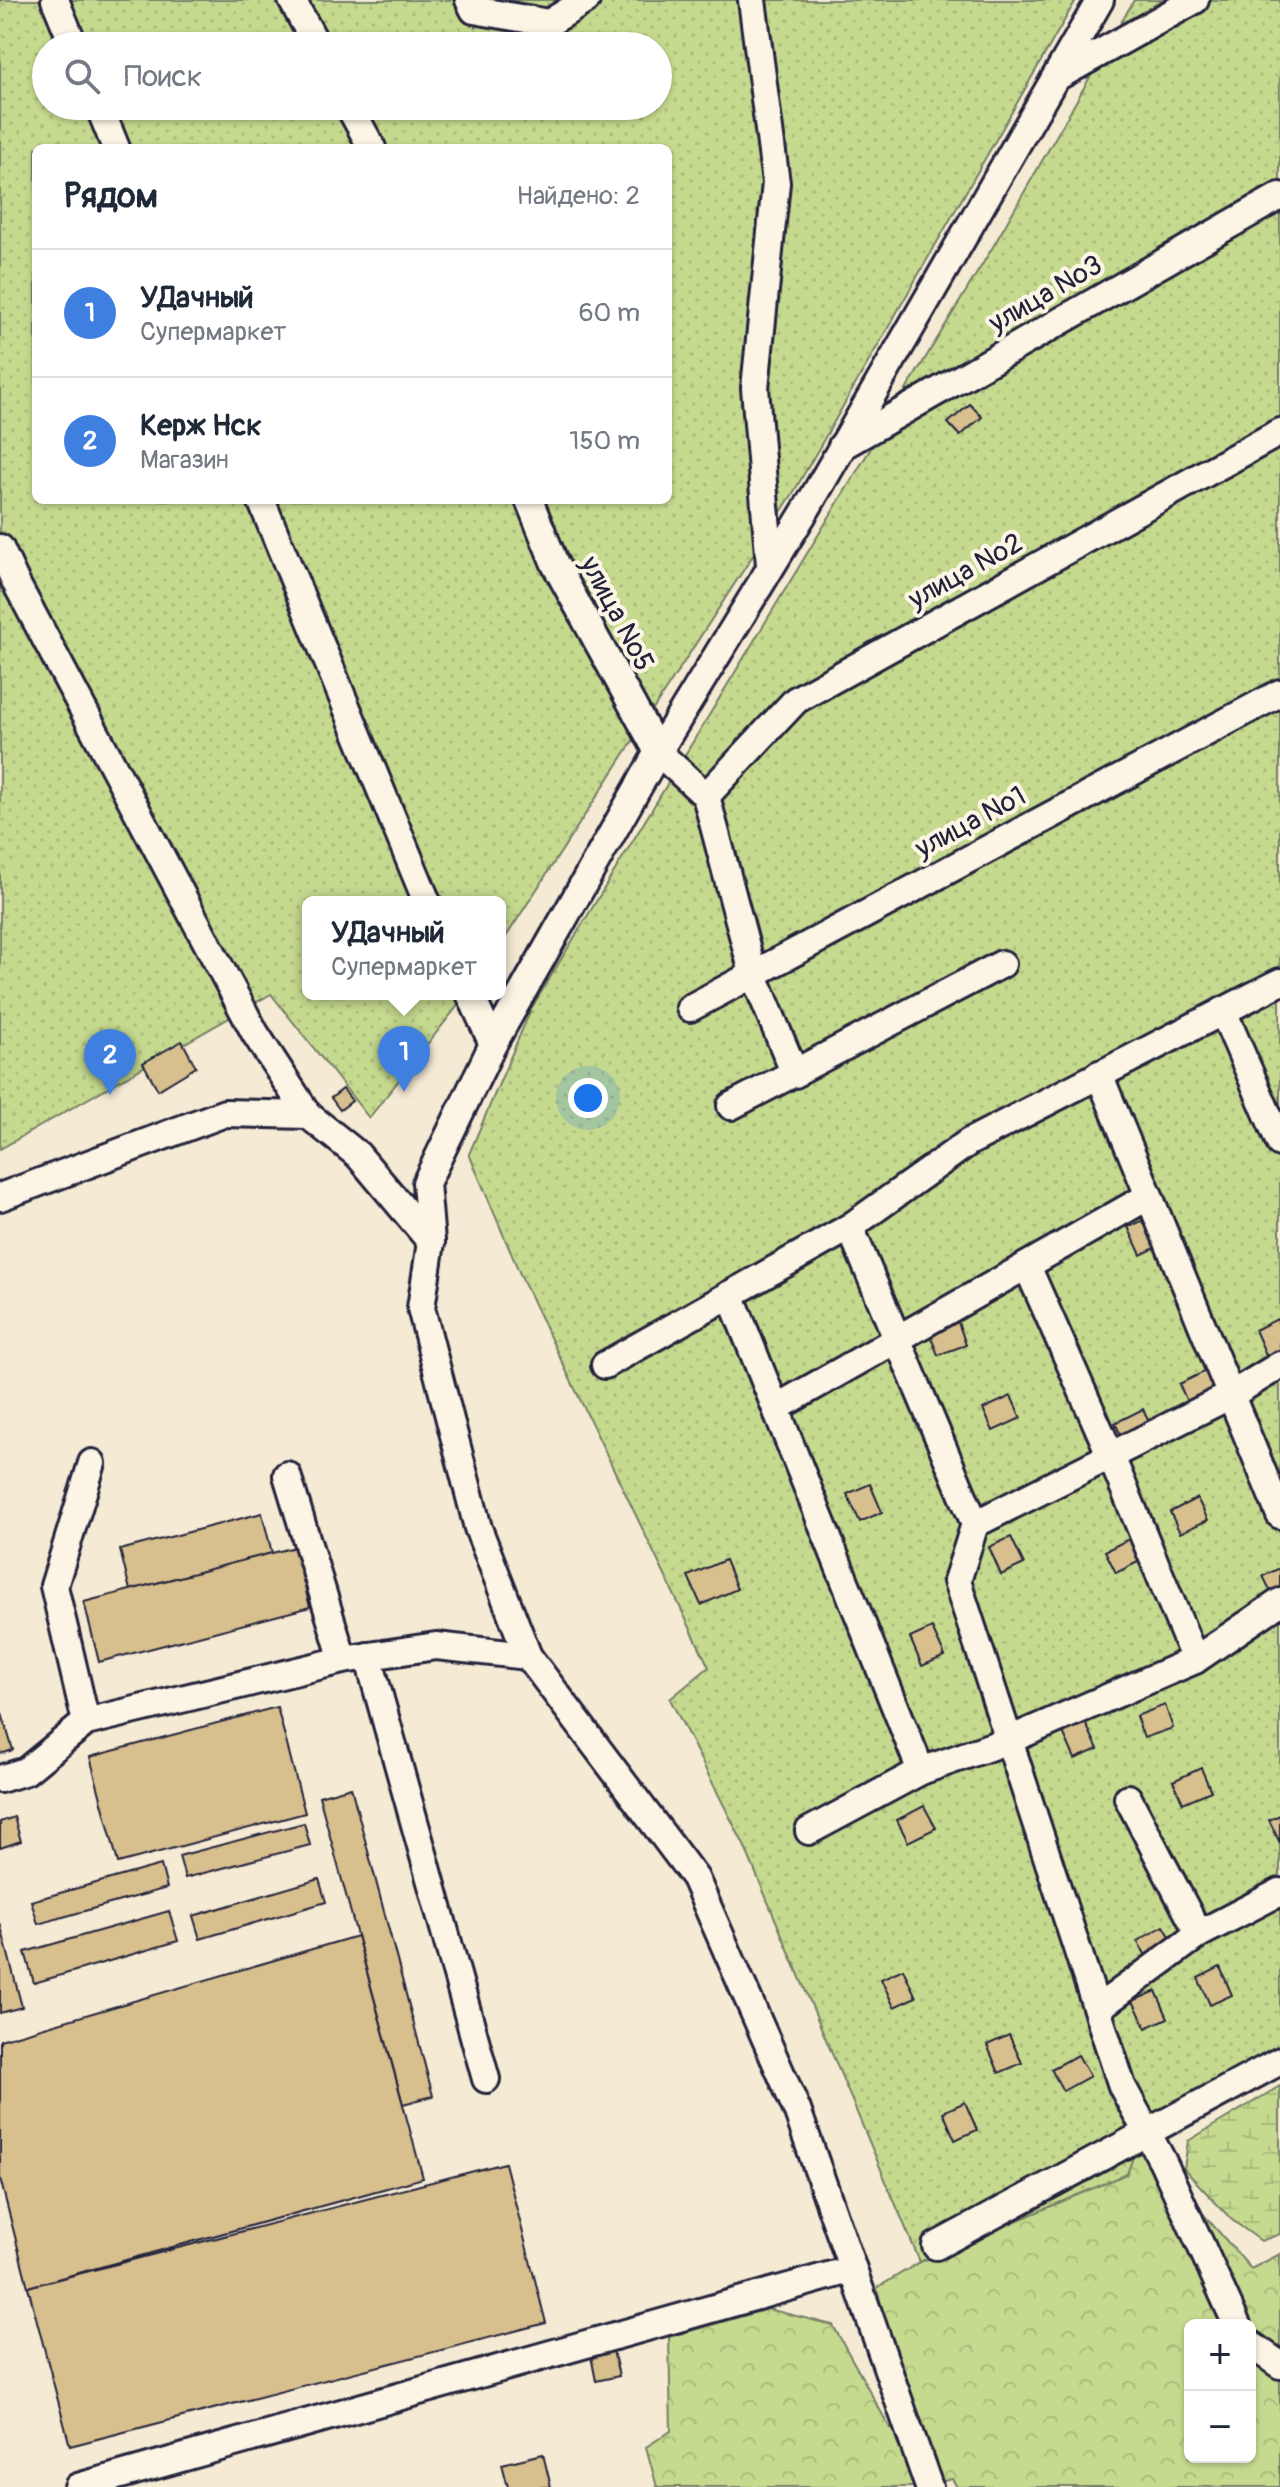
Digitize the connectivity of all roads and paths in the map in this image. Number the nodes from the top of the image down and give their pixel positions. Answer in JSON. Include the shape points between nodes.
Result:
{"nodes":[{"id":1,"x":55,"y":0,"type":"edge"},
{"id":2,"x":292,"y":0,"type":"edge"},
{"id":3,"x":469,"y":0,"type":"edge"},
{"id":4,"x":586,"y":0,"type":"edge"},
{"id":5,"x":752,"y":0,"type":"edge"},
{"id":6,"x":1100,"y":0,"type":"edge"},
{"id":7,"x":1195,"y":0,"type":"edge"},
{"id":8,"x":1168,"y":9,"type":"edge"},
{"id":9,"x":68,"y":32,"type":"edge"},
{"id":10,"x":309,"y":32,"type":"edge"},
{"id":11,"x":1055,"y":78,"type":"junction"},
{"id":12,"x":105,"y":120,"type":"edge"},
{"id":13,"x":357,"y":120,"type":"edge"},
{"id":14,"x":114,"y":144,"type":"edge"},
{"id":15,"x":370,"y":144,"type":"edge"},
{"id":16,"x":1280,"y":196,"type":"edge"},
{"id":17,"x":1280,"y":432,"type":"edge"},
{"id":18,"x":842,"y":446,"type":"junction"},
{"id":19,"x":263,"y":504,"type":"edge"},
{"id":20,"x":531,"y":504,"type":"edge"},
{"id":21,"x":0,"y":548,"type":"edge"},
{"id":22,"x":770,"y":565,"type":"junction"},
{"id":23,"x":1280,"y":693,"type":"edge"},
{"id":24,"x":658,"y":752,"type":"junction"},
{"id":25,"x":706,"y":796,"type":"junction"},
{"id":26,"x":425,"y":896,"type":"edge"},
{"id":27,"x":1002,"y":964,"type":"dead end"},
{"id":28,"x":753,"y":973,"type":"junction"},
{"id":29,"x":1280,"y":982,"type":"edge"},
{"id":30,"x":473,"y":1000,"type":"edge"},
{"id":31,"x":690,"y":1008,"type":"dead end"},
{"id":32,"x":1223,"y":1011,"type":"junction"},
{"id":33,"x":493,"y":1044,"type":"junction"},
{"id":34,"x":795,"y":1074,"type":"junction"},
{"id":35,"x":1099,"y":1074,"type":"junction"},
{"id":36,"x":731,"y":1106,"type":"dead end"},
{"id":37,"x":308,"y":1115,"type":"junction"},
{"id":38,"x":1280,"y":1143,"type":"edge"},
{"id":39,"x":1149,"y":1196,"type":"junction"},
{"id":40,"x":0,"y":1197,"type":"edge"},
{"id":41,"x":850,"y":1227,"type":"junction"},
{"id":42,"x":431,"y":1242,"type":"junction"},
{"id":43,"x":1027,"y":1266,"type":"junction"},
{"id":44,"x":730,"y":1294,"type":"junction"},
{"id":45,"x":897,"y":1339,"type":"junction"},
{"id":46,"x":605,"y":1365,"type":"dead end"},
{"id":47,"x":1280,"y":1365,"type":"edge"},
{"id":48,"x":1231,"y":1395,"type":"junction"},
{"id":49,"x":776,"y":1408,"type":"junction"},
{"id":50,"x":1110,"y":1454,"type":"junction"},
{"id":51,"x":92,"y":1463,"type":"dead end"},
{"id":52,"x":287,"y":1475,"type":"dead end"},
{"id":53,"x":1280,"y":1515,"type":"edge"},
{"id":54,"x":975,"y":1524,"type":"junction"},
{"id":55,"x":1280,"y":1602,"type":"edge"},
{"id":56,"x":528,"y":1656,"type":"junction"},
{"id":57,"x":355,"y":1658,"type":"junction"},
{"id":58,"x":1195,"y":1660,"type":"junction"},
{"id":59,"x":86,"y":1722,"type":"junction"},
{"id":60,"x":1009,"y":1740,"type":"junction"},
{"id":61,"x":921,"y":1771,"type":"junction"},
{"id":62,"x":0,"y":1779,"type":"edge"},
{"id":63,"x":1128,"y":1798,"type":"dead end"},
{"id":64,"x":809,"y":1831,"type":"dead end"},
{"id":65,"x":1280,"y":1892,"type":"edge"},
{"id":66,"x":1199,"y":1934,"type":"junction"},
{"id":67,"x":1097,"y":2009,"type":"junction"},
{"id":68,"x":1280,"y":2061,"type":"edge"},
{"id":69,"x":486,"y":2079,"type":"dead end"},
{"id":70,"x":1147,"y":2133,"type":"junction"},
{"id":71,"x":936,"y":2246,"type":"dead end"},
{"id":72,"x":853,"y":2269,"type":"junction"},
{"id":73,"x":1234,"y":2319,"type":"edge"},
{"id":74,"x":1256,"y":2348,"type":"edge"},
{"id":75,"x":1280,"y":2365,"type":"edge"},
{"id":76,"x":78,"y":2487,"type":"edge"},
{"id":77,"x":929,"y":2487,"type":"edge"}],
"edges":[{"from":1,"to":9,"type":"street"},
{"from":2,"to":10,"type":"street"},
{"from":3,"to":4,"type":"street","via":[[474,10],[549,23]]},
{"from":5,"to":22,"type":"street","via":[[776,183],[755,388]]},
{"from":6,"to":11,"type":"street"},
{"from":7,"to":8,"type":"street"},
{"from":8,"to":11,"type":"street"},
{"from":11,"to":18,"type":"street"},
{"from":12,"to":14,"type":"street"},
{"from":13,"to":15,"type":"street"},
{"from":16,"to":18,"type":"street","name":"улица №3"},
{"from":17,"to":25,"type":"street","name":"улица №2","via":[[796,700]]},
{"from":18,"to":22,"type":"street"},
{"from":19,"to":26,"type":"street"},
{"from":20,"to":24,"type":"street","name":"улица №5","via":[[555,564]]},
{"from":21,"to":37,"type":"street","via":[[255,1033]]},
{"from":22,"to":24,"type":"street"},
{"from":23,"to":28,"type":"street","name":"улица №1"},
{"from":24,"to":25,"type":"street","name":"улица №5"},
{"from":24,"to":33,"type":"street"},
{"from":25,"to":28,"type":"street"},
{"from":27,"to":34,"type":"street"},
{"from":28,"to":31,"type":"street","name":"улица №1"},
{"from":28,"to":34,"type":"street"},
{"from":29,"to":32,"type":"street"},
{"from":30,"to":33,"type":"street"},
{"from":32,"to":35,"type":"street"},
{"from":32,"to":38,"type":"street"},
{"from":33,"to":42,"type":"street","via":[[426,1183]]},
{"from":34,"to":36,"type":"street"},
{"from":35,"to":39,"type":"street"},
{"from":35,"to":41,"type":"street","via":[[969,1142]]},
{"from":37,"to":40,"type":"street","via":[[225,1113]]},
{"from":37,"to":42,"type":"street","via":[[358,1155]]},
{"from":39,"to":43,"type":"street"},
{"from":39,"to":48,"type":"street"},
{"from":41,"to":44,"type":"street"},
{"from":41,"to":45,"type":"street"},
{"from":42,"to":56,"type":"street","via":[[421,1308],[478,1528]]},
{"from":43,"to":45,"type":"street"},
{"from":43,"to":50,"type":"street"},
{"from":44,"to":46,"type":"street"},
{"from":44,"to":49,"type":"street"},
{"from":45,"to":49,"type":"street"},
{"from":45,"to":54,"type":"street"},
{"from":47,"to":48,"type":"street"},
{"from":48,"to":50,"type":"street"},
{"from":48,"to":53,"type":"street"},
{"from":49,"to":61,"type":"street"},
{"from":50,"to":54,"type":"street"},
{"from":50,"to":58,"type":"street"},
{"from":51,"to":59,"type":"street","via":[[54,1586]]},
{"from":52,"to":57,"type":"street"},
{"from":54,"to":60,"type":"street","via":[[957,1581]]},
{"from":55,"to":58,"type":"street"},
{"from":56,"to":57,"type":"street","via":[[436,1646]]},
{"from":56,"to":72,"type":"street","via":[[695,1878],[797,2110]]},
{"from":57,"to":59,"type":"street"},
{"from":57,"to":69,"type":"street"},
{"from":58,"to":60,"type":"street"},
{"from":59,"to":62,"type":"street","via":[[26,1771]]},
{"from":60,"to":61,"type":"street"},
{"from":60,"to":67,"type":"street"},
{"from":61,"to":64,"type":"street"},
{"from":63,"to":66,"type":"street"},
{"from":65,"to":66,"type":"street"},
{"from":66,"to":67,"type":"street"},
{"from":67,"to":70,"type":"street","via":[[1122,2086]]},
{"from":68,"to":70,"type":"street"},
{"from":70,"to":71,"type":"street"},
{"from":70,"to":73,"type":"street"},
{"from":72,"to":76,"type":"street"},
{"from":72,"to":77,"type":"street"},
{"from":74,"to":75,"type":"street"}]}
